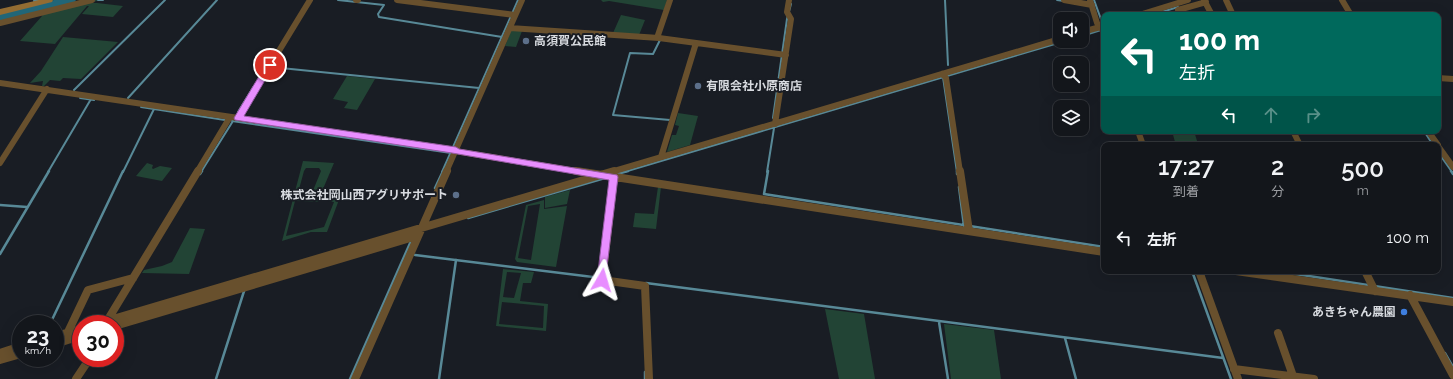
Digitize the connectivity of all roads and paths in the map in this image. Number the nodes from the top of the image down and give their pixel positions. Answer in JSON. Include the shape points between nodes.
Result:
{"nodes":[{"id":1,"x":50,"y":0,"type":"edge"},
{"id":2,"x":92,"y":0,"type":"edge"},
{"id":3,"x":310,"y":0,"type":"edge"},
{"id":4,"x":397,"y":0,"type":"edge"},
{"id":5,"x":522,"y":0,"type":"edge"},
{"id":6,"x":670,"y":0,"type":"edge"},
{"id":7,"x":789,"y":0,"type":"edge"},
{"id":8,"x":1064,"y":0,"type":"edge"},
{"id":9,"x":1188,"y":0,"type":"edge"},
{"id":10,"x":1226,"y":0,"type":"edge"},
{"id":11,"x":1342,"y":0,"type":"edge"},
{"id":12,"x":1178,"y":1,"type":"edge"},
{"id":13,"x":1205,"y":1,"type":"edge"},
{"id":14,"x":1091,"y":3,"type":"edge"},
{"id":15,"x":0,"y":12,"type":"edge"},
{"id":16,"x":1147,"y":12,"type":"edge"},
{"id":17,"x":1179,"y":12,"type":"edge"},
{"id":18,"x":1210,"y":12,"type":"edge"},
{"id":19,"x":1232,"y":12,"type":"edge"},
{"id":20,"x":1349,"y":12,"type":"edge"},
{"id":21,"x":513,"y":15,"type":"junction"},
{"id":22,"x":0,"y":23,"type":"edge"},
{"id":23,"x":1101,"y":27,"type":"edge"},
{"id":24,"x":510,"y":28,"type":"junction"},
{"id":25,"x":1101,"y":29,"type":"edge"},
{"id":26,"x":1089,"y":31,"type":"edge"},
{"id":27,"x":659,"y":38,"type":"junction"},
{"id":28,"x":1053,"y":41,"type":"edge"},
{"id":29,"x":696,"y":43,"type":"junction"},
{"id":30,"x":783,"y":54,"type":"junction"},
{"id":31,"x":944,"y":76,"type":"junction"},
{"id":32,"x":1441,"y":78,"type":"edge"},
{"id":33,"x":1453,"y":79,"type":"edge"},
{"id":34,"x":0,"y":83,"type":"edge"},
{"id":35,"x":45,"y":91,"type":"junction"},
{"id":36,"x":234,"y":118,"type":"junction"},
{"id":37,"x":775,"y":124,"type":"junction"},
{"id":38,"x":1441,"y":149,"type":"edge"},
{"id":39,"x":454,"y":150,"type":"junction"},
{"id":40,"x":661,"y":157,"type":"junction"},
{"id":41,"x":0,"y":163,"type":"edge"},
{"id":42,"x":1453,"y":167,"type":"edge"},
{"id":43,"x":608,"y":176,"type":"junction"},
{"id":44,"x":422,"y":227,"type":"junction"},
{"id":45,"x":969,"y":228,"type":"junction"},
{"id":46,"x":418,"y":236,"type":"junction"},
{"id":47,"x":1101,"y":251,"type":"edge"},
{"id":48,"x":1200,"y":274,"type":"edge"},
{"id":49,"x":1262,"y":274,"type":"edge"},
{"id":50,"x":1366,"y":274,"type":"edge"},
{"id":51,"x":133,"y":278,"type":"junction"},
{"id":52,"x":1373,"y":287,"type":"junction"},
{"id":53,"x":1410,"y":296,"type":"junction"},
{"id":54,"x":1453,"y":302,"type":"edge"},
{"id":55,"x":116,"y":315,"type":"edge"},
{"id":56,"x":124,"y":319,"type":"edge"},
{"id":57,"x":124,"y":320,"type":"edge"},
{"id":58,"x":72,"y":331,"type":"edge"},
{"id":59,"x":68,"y":332,"type":"junction"},
{"id":60,"x":64,"y":333,"type":"edge"},
{"id":61,"x":1278,"y":333,"type":"dead end"},
{"id":62,"x":12,"y":349,"type":"edge"},
{"id":63,"x":0,"y":353,"type":"edge"},
{"id":64,"x":12,"y":357,"type":"edge"},
{"id":65,"x":0,"y":360,"type":"edge"},
{"id":66,"x":84,"y":367,"type":"edge"},
{"id":67,"x":1234,"y":369,"type":"junction"},
{"id":68,"x":1453,"y":375,"type":"edge"},
{"id":69,"x":1293,"y":376,"type":"junction"},
{"id":70,"x":76,"y":379,"type":"edge"},
{"id":71,"x":355,"y":379,"type":"edge"},
{"id":72,"x":649,"y":379,"type":"edge"},
{"id":73,"x":1238,"y":379,"type":"edge"},
{"id":74,"x":1314,"y":379,"type":"edge"}],
"edges":[{"from":1,"to":15,"type":"main road"},
{"from":2,"to":22,"type":"street"},
{"from":3,"to":36,"type":"street","via":[[270,66]]},
{"from":4,"to":21,"type":"street"},
{"from":5,"to":21,"type":"street"},
{"from":6,"to":27,"type":"street"},
{"from":7,"to":30,"type":"street"},
{"from":8,"to":14,"type":"street"},
{"from":9,"to":12,"type":"street"},
{"from":10,"to":19,"type":"street"},
{"from":11,"to":20,"type":"street"},
{"from":12,"to":16,"type":"street"},
{"from":13,"to":17,"type":"street","via":[[1178,10]]},
{"from":13,"to":18,"type":"street"},
{"from":14,"to":23,"type":"street","via":[[1097,23]]},
{"from":21,"to":24,"type":"street"},
{"from":24,"to":27,"type":"street"},
{"from":24,"to":39,"type":"street"},
{"from":25,"to":26,"type":"street"},
{"from":27,"to":29,"type":"street"},
{"from":28,"to":31,"type":"street"},
{"from":29,"to":30,"type":"street"},
{"from":29,"to":40,"type":"street"},
{"from":30,"to":37,"type":"street"},
{"from":31,"to":37,"type":"street"},
{"from":31,"to":45,"type":"street"},
{"from":32,"to":33,"type":"street"},
{"from":34,"to":35,"type":"street"},
{"from":35,"to":36,"type":"street"},
{"from":35,"to":41,"type":"street"},
{"from":36,"to":39,"type":"street"},
{"from":36,"to":51,"type":"street"},
{"from":37,"to":40,"type":"street"},
{"from":38,"to":42,"type":"street"},
{"from":39,"to":43,"type":"street"},
{"from":39,"to":44,"type":"street"},
{"from":40,"to":43,"type":"street"},
{"from":43,"to":44,"type":"street"},
{"from":43,"to":45,"type":"street"},
{"from":43,"to":72,"type":"street","via":[[602,280],[645,286]]},
{"from":44,"to":46,"type":"street"},
{"from":44,"to":56,"type":"street"},
{"from":45,"to":47,"type":"street"},
{"from":46,"to":57,"type":"street"},
{"from":46,"to":71,"type":"street"},
{"from":48,"to":67,"type":"street"},
{"from":49,"to":52,"type":"street"},
{"from":50,"to":52,"type":"street"},
{"from":51,"to":55,"type":"street"},
{"from":51,"to":59,"type":"street","via":[[88,290]]},
{"from":52,"to":53,"type":"street"},
{"from":53,"to":54,"type":"street"},
{"from":53,"to":68,"type":"street"},
{"from":58,"to":59,"type":"street"},
{"from":59,"to":60,"type":"street"},
{"from":61,"to":69,"type":"street"},
{"from":62,"to":63,"type":"street"},
{"from":64,"to":65,"type":"street"},
{"from":66,"to":70,"type":"street"},
{"from":67,"to":69,"type":"street"},
{"from":67,"to":73,"type":"street"},
{"from":69,"to":74,"type":"street"}]}
